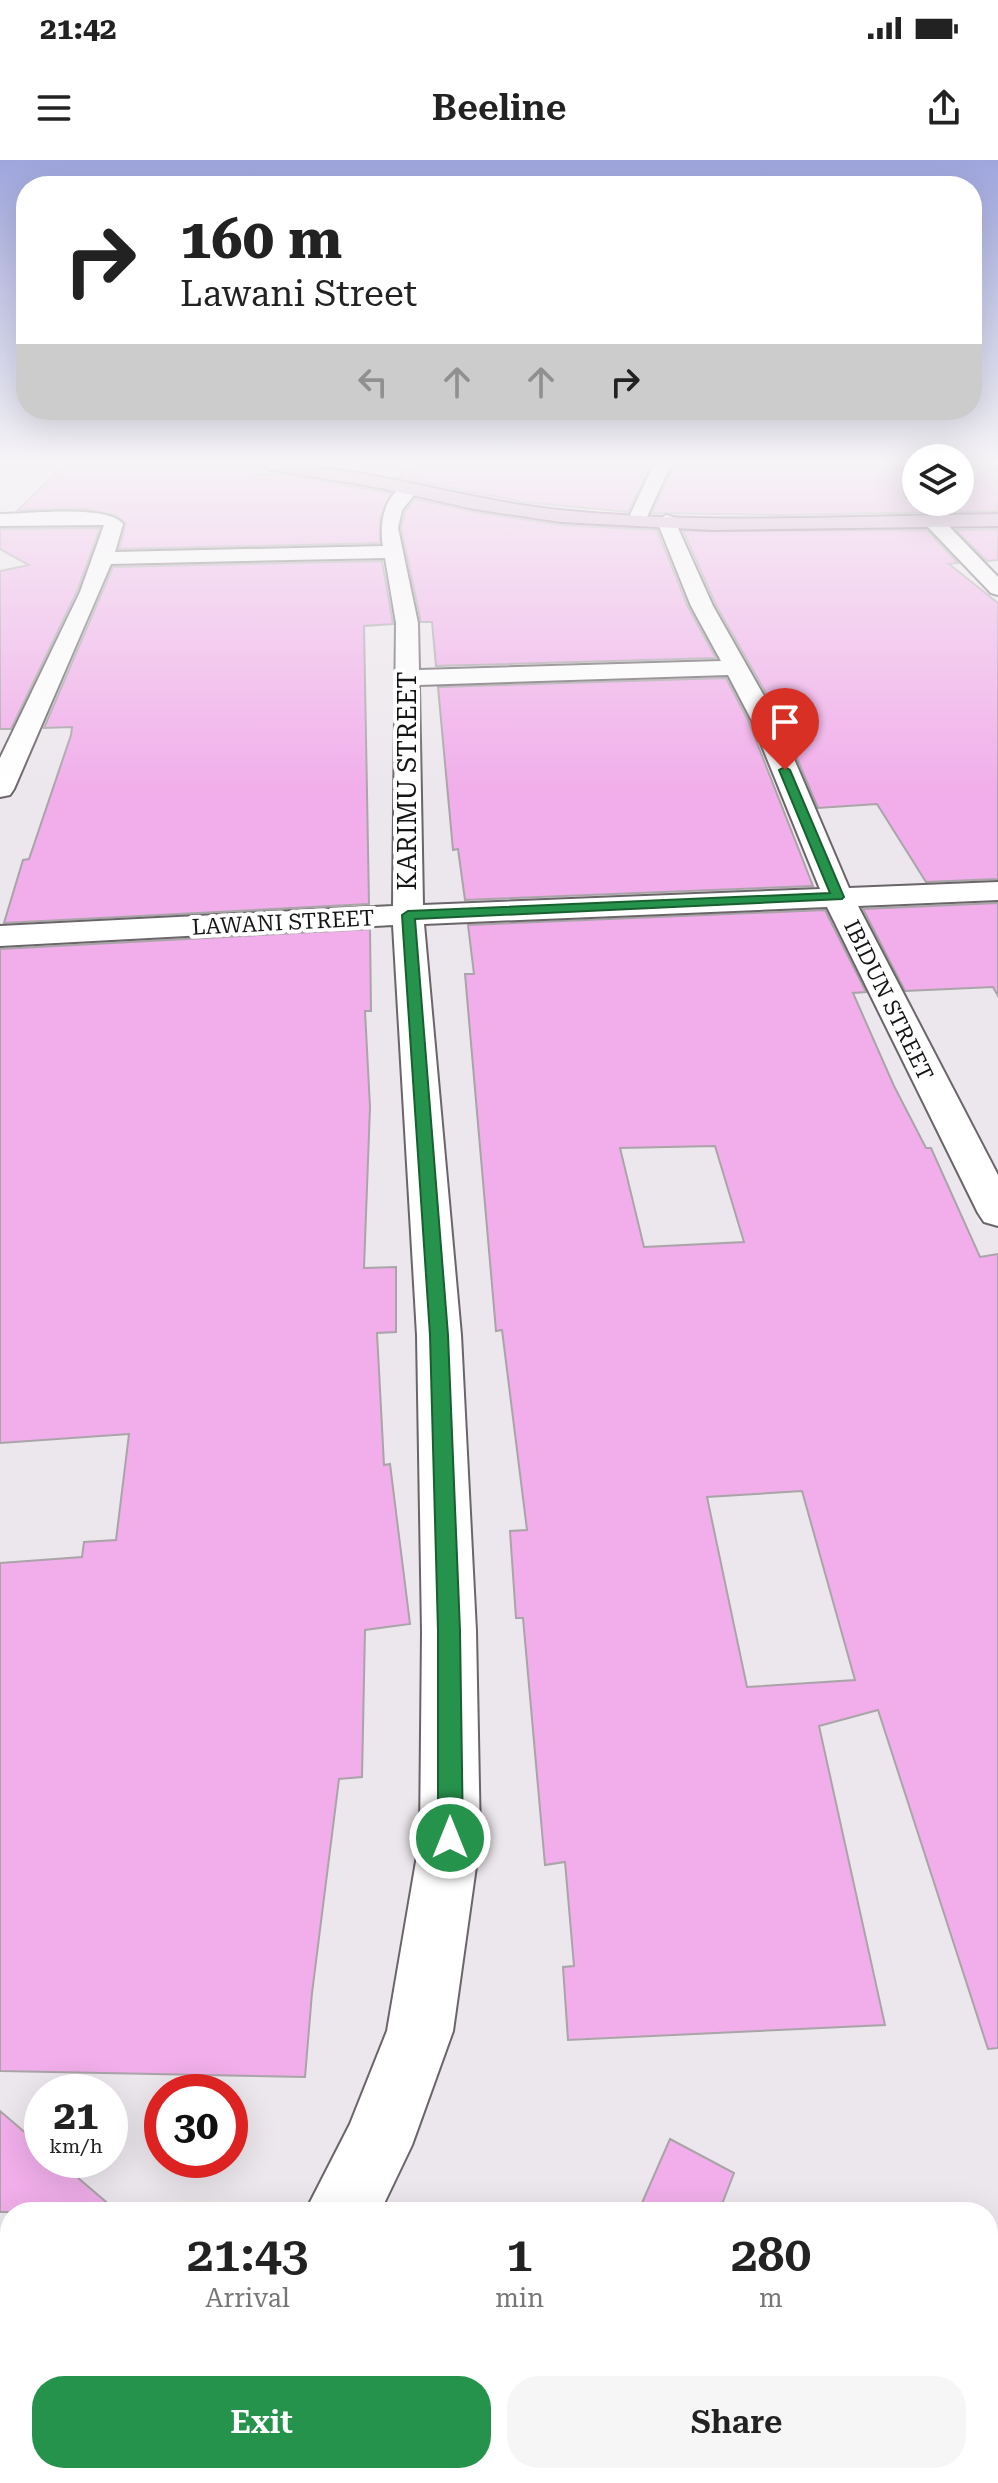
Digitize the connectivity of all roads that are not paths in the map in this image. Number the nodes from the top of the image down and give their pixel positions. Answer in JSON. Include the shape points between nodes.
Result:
{"nodes":[{"id":1,"x":99,"y":572,"type":"edge"},
{"id":2,"x":398,"y":572,"type":"edge"},
{"id":3,"x":683,"y":572,"type":"edge"},
{"id":4,"x":982,"y":572,"type":"edge"},
{"id":5,"x":998,"y":589,"type":"edge"},
{"id":6,"x":733,"y":668,"type":"junction"},
{"id":7,"x":406,"y":678,"type":"junction"},
{"id":8,"x":0,"y":789,"type":"edge"},
{"id":9,"x":998,"y":891,"type":"edge"},
{"id":10,"x":838,"y":897,"type":"junction"},
{"id":11,"x":408,"y":915,"type":"junction"},
{"id":12,"x":0,"y":936,"type":"edge"},
{"id":13,"x":998,"y":1213,"type":"edge"},
{"id":14,"x":346,"y":2202,"type":"edge"}],
"edges":[{"from":1,"to":8,"type":"street"},
{"from":2,"to":7,"type":"street","name":"KARIMU STREET","via":[[407,623]]},
{"from":3,"to":6,"type":"street","name":"IBIDUN STREET"},
{"from":4,"to":5,"type":"street"},
{"from":6,"to":7,"type":"street"},
{"from":6,"to":10,"type":"street","name":"IBIDUN STREET","via":[[764,719]]},
{"from":7,"to":11,"type":"street","name":"KARIMU STREET"},
{"from":9,"to":10,"type":"street","name":"LAWANI STREET"},
{"from":10,"to":11,"type":"street","name":"LAWANI STREET"},
{"from":10,"to":13,"type":"street","name":"IBIDUN STREET"},
{"from":11,"to":12,"type":"street","name":"LAWANI STREET"},
{"from":11,"to":14,"type":"street","name":"KARIMU STREET","via":[[439,1335],[450,1838],[420,2031],[377,2145]]}]}
